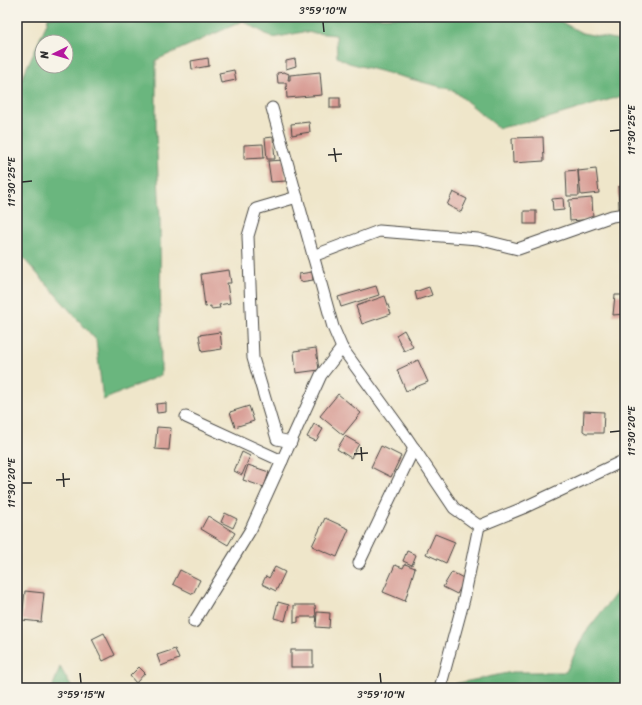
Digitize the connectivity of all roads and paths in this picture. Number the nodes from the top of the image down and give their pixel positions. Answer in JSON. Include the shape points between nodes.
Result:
{"nodes":[{"id":1,"x":272,"y":108,"type":"dead end"},
{"id":2,"x":297,"y":197,"type":"junction"},
{"id":3,"x":625,"y":214,"type":"edge"},
{"id":4,"x":313,"y":256,"type":"junction"},
{"id":5,"x":342,"y":348,"type":"junction"},
{"id":6,"x":186,"y":417,"type":"dead end"},
{"id":7,"x":291,"y":442,"type":"junction"},
{"id":8,"x":414,"y":448,"type":"junction"},
{"id":9,"x":625,"y":460,"type":"edge"},
{"id":10,"x":282,"y":461,"type":"junction"},
{"id":11,"x":479,"y":526,"type":"junction"},
{"id":12,"x":359,"y":563,"type":"dead end"},
{"id":13,"x":194,"y":622,"type":"dead end"},
{"id":14,"x":440,"y":688,"type":"edge"}],
"edges":[{"from":1,"to":2,"type":"street"},
{"from":2,"to":4,"type":"street"},
{"from":2,"to":7,"type":"street","via":[[256,209],[248,236],[253,358],[277,439]]},
{"from":3,"to":4,"type":"street","via":[[612,216],[518,249],[478,239],[379,231]]},
{"from":4,"to":5,"type":"street","via":[[333,327]]},
{"from":5,"to":7,"type":"street","via":[[321,375]]},
{"from":5,"to":8,"type":"street"},
{"from":6,"to":10,"type":"street"},
{"from":7,"to":10,"type":"street"},
{"from":8,"to":11,"type":"street","via":[[454,508]]},
{"from":8,"to":12,"type":"street"},
{"from":9,"to":11,"type":"street"},
{"from":10,"to":13,"type":"street","via":[[251,529]]},
{"from":11,"to":14,"type":"street","via":[[464,600]]}]}
